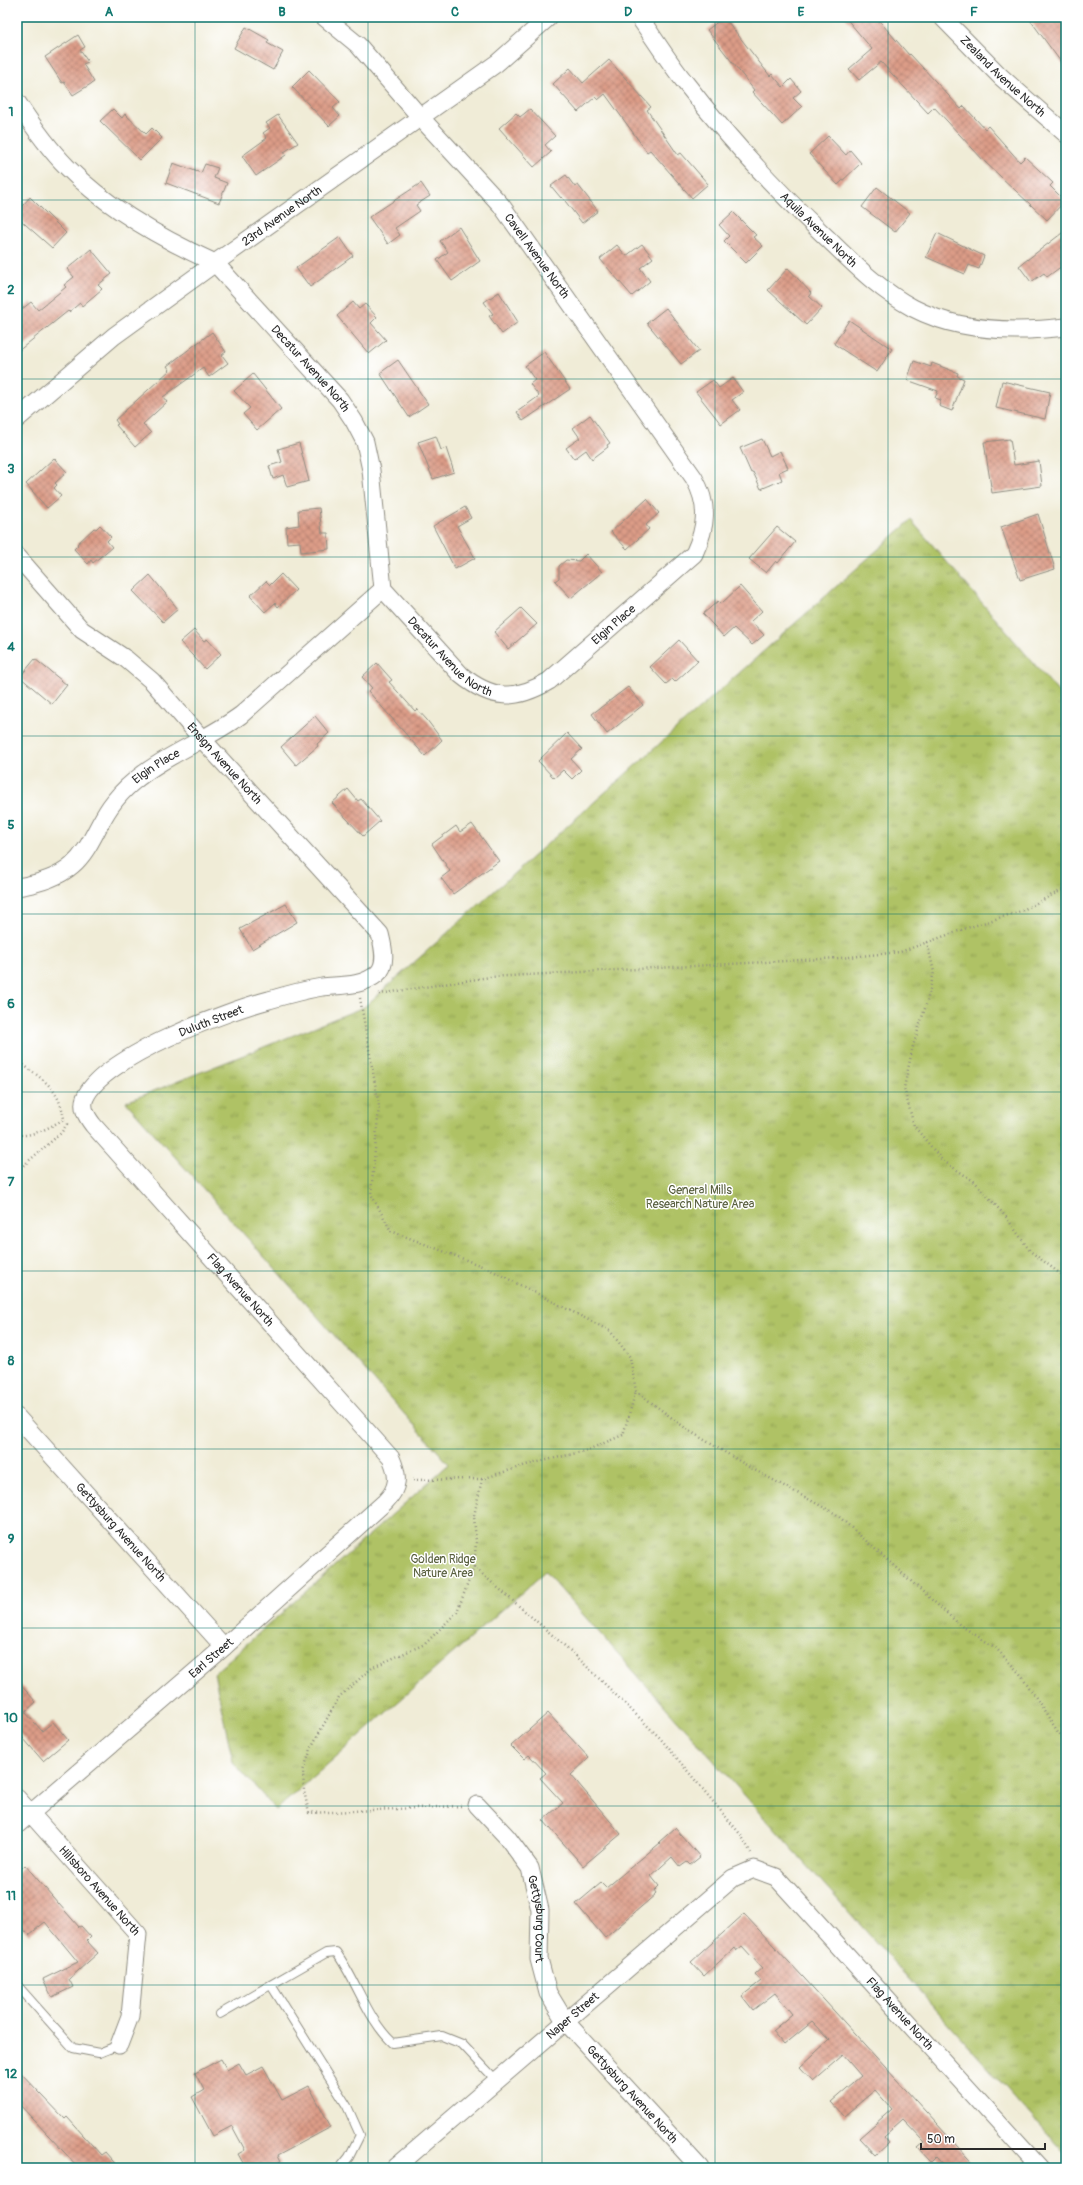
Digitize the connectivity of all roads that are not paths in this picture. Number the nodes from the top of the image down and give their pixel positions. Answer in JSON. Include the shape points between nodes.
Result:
{"nodes":[{"id":1,"x":324,"y":17,"type":"edge"},
{"id":2,"x":550,"y":17,"type":"edge"},
{"id":3,"x":639,"y":17,"type":"edge"},
{"id":4,"x":942,"y":17,"type":"edge"},
{"id":5,"x":17,"y":102,"type":"edge"},
{"id":6,"x":420,"y":118,"type":"junction"},
{"id":7,"x":1066,"y":134,"type":"edge"},
{"id":8,"x":215,"y":263,"type":"junction"},
{"id":9,"x":1066,"y":327,"type":"edge"},
{"id":10,"x":17,"y":418,"type":"edge"},
{"id":11,"x":704,"y":525,"type":"joint"},
{"id":12,"x":17,"y":556,"type":"edge"},
{"id":13,"x":383,"y":589,"type":"junction"},
{"id":14,"x":501,"y":695,"type":"joint"},
{"id":15,"x":202,"y":739,"type":"junction"},
{"id":16,"x":17,"y":887,"type":"edge"},
{"id":17,"x":360,"y":995,"type":"joint"},
{"id":18,"x":85,"y":1098,"type":"joint"},
{"id":19,"x":17,"y":1417,"type":"edge"},
{"id":20,"x":404,"y":1479,"type":"joint"},
{"id":21,"x":224,"y":1648,"type":"junction"},
{"id":22,"x":17,"y":1798,"type":"edge"},
{"id":23,"x":477,"y":1805,"type":"road end"},
{"id":24,"x":30,"y":1813,"type":"junction"},
{"id":25,"x":17,"y":1825,"type":"edge"},
{"id":26,"x":754,"y":1869,"type":"joint"},
{"id":27,"x":17,"y":1985,"type":"edge"},
{"id":28,"x":271,"y":1985,"type":"junction"},
{"id":29,"x":220,"y":2014,"type":"dead end"},
{"id":30,"x":565,"y":2021,"type":"junction"},
{"id":31,"x":119,"y":2045,"type":"joint"},
{"id":32,"x":497,"y":2081,"type":"junction"},
{"id":33,"x":340,"y":2168,"type":"edge"},
{"id":34,"x":395,"y":2168,"type":"edge"},
{"id":35,"x":700,"y":2168,"type":"edge"},
{"id":36,"x":1040,"y":2168,"type":"edge"}],
"edges":[{"from":1,"to":6,"type":"street","name":"Cavell Avenue North","via":[[358,45]]},
{"from":2,"to":6,"type":"street","name":"23rd Avenue North","via":[[497,63]]},
{"from":3,"to":9,"type":"street","name":"Aquila Avenue North","via":[[684,81],[741,151],[872,282],[913,308],[950,322],[986,329]]},
{"from":4,"to":7,"type":"street","name":"Zealand Avenue North","via":[[1000,77]]},
{"from":5,"to":8,"type":"street","name":"Decatur Avenue North","via":[[36,132],[67,168],[103,199],[143,226]]},
{"from":6,"to":8,"type":"street","name":"23rd Avenue North"},
{"from":6,"to":11,"type":"street","name":"Cavell Avenue North","via":[[501,205],[694,478],[703,498]]},
{"from":8,"to":10,"type":"street","name":"23rd Avenue North","via":[[114,336]]},
{"from":8,"to":13,"type":"street","name":"Decatur Avenue North","via":[[340,400],[354,421],[364,442],[371,470]]},
{"from":11,"to":14,"type":"street","name":"Elgin Place","via":[[701,540],[694,554],[684,565],[549,681],[530,692]]},
{"from":12,"to":15,"type":"street","name":"Ensign Avenue North","via":[[82,630],[141,671]]},
{"from":13,"to":14,"type":"street","name":"Decatur Avenue North","via":[[461,675],[474,686]]},
{"from":13,"to":15,"type":"street","name":"Elgin Place","via":[[241,715]]},
{"from":15,"to":16,"type":"street","name":"Elgin Place","via":[[132,783],[110,808],[85,853],[72,866],[56,877],[38,884]]},
{"from":15,"to":17,"type":"street","name":"Ensign Avenue North","via":[[380,934],[384,950],[383,964]]},
{"from":17,"to":18,"type":"street","name":"Duluth Street","via":[[322,987],[217,1017],[166,1039],[116,1067],[95,1081]]},
{"from":18,"to":20,"type":"street","name":"Flag Avenue North","via":[[84,1113],[93,1125],[391,1458],[396,1470]]},
{"from":19,"to":21,"type":"street","name":"Gettysburg Avenue North"},
{"from":20,"to":21,"type":"street","name":"Earl Street","via":[[385,1502]]},
{"from":21,"to":24,"type":"street","name":"Earl Street"},
{"from":22,"to":24,"type":"street","name":"Hillsboro Avenue North"},
{"from":23,"to":30,"type":"street","name":"Gettysburg Court","via":[[507,1837],[530,1868],[540,1910],[539,1959],[548,1993]]},
{"from":24,"to":25,"type":"street","name":"Earl Street"},
{"from":24,"to":31,"type":"street","name":"Hillsboro Avenue North","via":[[138,1934],[130,2016]]},
{"from":26,"to":30,"type":"street","name":"Naper Street","via":[[733,1878]]},
{"from":26,"to":36,"type":"street","name":"Flag Avenue North","via":[[776,1877]]},
{"from":27,"to":31,"type":"lane","via":[[73,2048],[99,2054]]},
{"from":28,"to":29,"type":"lane"},
{"from":28,"to":32,"type":"lane","via":[[326,1953],[336,1952],[382,2033],[394,2043],[442,2036],[462,2044]]},
{"from":28,"to":33,"type":"lane","via":[[347,2106],[360,2135]]},
{"from":30,"to":32,"type":"street","name":"Naper Street"},
{"from":30,"to":35,"type":"street","name":"Gettysburg Avenue North"},
{"from":32,"to":34,"type":"street","name":"Naper Street"}]}
